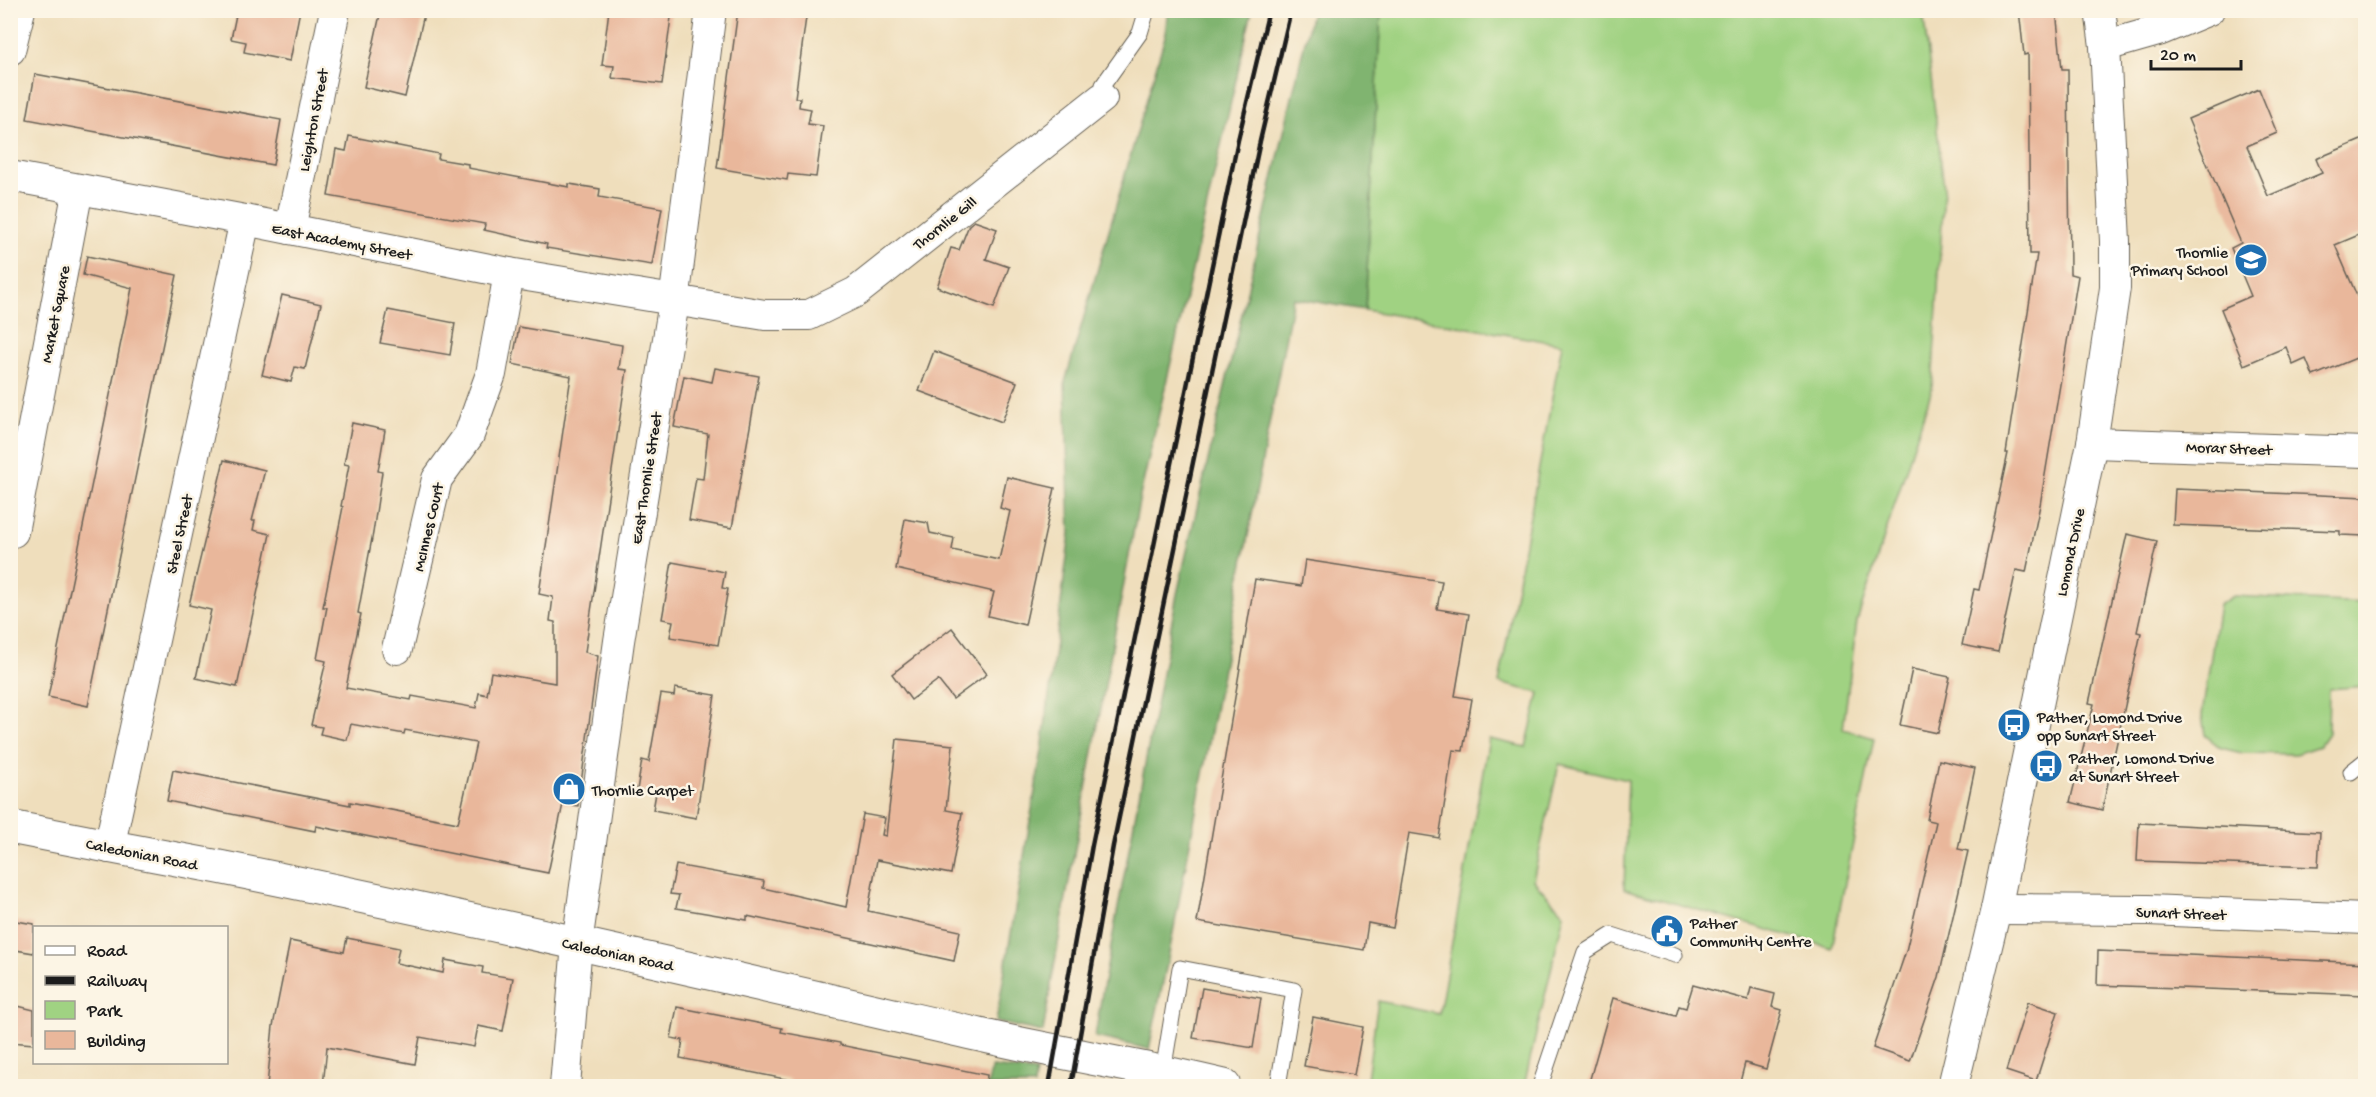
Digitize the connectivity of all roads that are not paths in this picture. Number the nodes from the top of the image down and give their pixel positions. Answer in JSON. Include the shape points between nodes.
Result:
{"nodes":[{"id":1,"x":20,"y":10,"type":"edge"},
{"id":2,"x":335,"y":10,"type":"edge"},
{"id":3,"x":711,"y":10,"type":"edge"},
{"id":4,"x":1147,"y":10,"type":"edge"},
{"id":5,"x":2100,"y":10,"type":"edge"},
{"id":6,"x":2209,"y":10,"type":"edge"},
{"id":7,"x":2105,"y":46,"type":"junction"},
{"id":8,"x":10,"y":51,"type":"edge"},
{"id":9,"x":1102,"y":98,"type":"joint"},
{"id":10,"x":10,"y":176,"type":"edge"},
{"id":11,"x":78,"y":189,"type":"junction"},
{"id":12,"x":245,"y":220,"type":"junction"},
{"id":13,"x":290,"y":229,"type":"junction"},
{"id":14,"x":509,"y":273,"type":"junction"},
{"id":15,"x":674,"y":302,"type":"junction"},
{"id":16,"x":20,"y":437,"type":"edge"},
{"id":17,"x":2092,"y":443,"type":"junction"},
{"id":18,"x":2366,"y":452,"type":"edge"},
{"id":19,"x":13,"y":532,"type":"dead end"},
{"id":20,"x":397,"y":649,"type":"dead end"},
{"id":21,"x":2366,"y":760,"type":"edge"},
{"id":22,"x":2352,"y":772,"type":"dead end"},
{"id":23,"x":10,"y":827,"type":"edge"},
{"id":24,"x":109,"y":848,"type":"junction"},
{"id":25,"x":1996,"y":909,"type":"junction"},
{"id":26,"x":2366,"y":919,"type":"edge"},
{"id":27,"x":577,"y":944,"type":"junction"},
{"id":28,"x":1675,"y":955,"type":"dead end"},
{"id":29,"x":1171,"y":1077,"type":"edge"},
{"id":30,"x":565,"y":1086,"type":"edge"},
{"id":31,"x":1224,"y":1086,"type":"edge"},
{"id":32,"x":1278,"y":1086,"type":"edge"},
{"id":33,"x":1540,"y":1086,"type":"edge"},
{"id":34,"x":1953,"y":1086,"type":"edge"}],
"edges":[{"from":1,"to":8,"type":"street"},
{"from":2,"to":13,"type":"street","name":"Leighton Street"},
{"from":3,"to":15,"type":"street","name":"East Thornlie Street"},
{"from":4,"to":9,"type":"lane","name":"Thornlie Gill","via":[[1140,33],[1103,85]]},
{"from":5,"to":7,"type":"street","name":"Lomond Drive"},
{"from":6,"to":7,"type":"street","via":[[2161,30]]},
{"from":7,"to":17,"type":"street","name":"Lomond Drive","via":[[2115,288]]},
{"from":9,"to":15,"type":"street","name":"Thornlie Gill","via":[[856,292],[809,315],[765,315]]},
{"from":10,"to":11,"type":"street","name":"East Academy Street"},
{"from":11,"to":12,"type":"street","name":"East Academy Street"},
{"from":11,"to":16,"type":"street","name":"Market Square"},
{"from":12,"to":13,"type":"street","name":"East Academy Street"},
{"from":12,"to":24,"type":"street","name":"Steel Street"},
{"from":13,"to":14,"type":"street","name":"East Academy Street"},
{"from":14,"to":15,"type":"street","name":"East Academy Street"},
{"from":14,"to":20,"type":"street","name":"McInnes Court","via":[[491,374],[469,435],[437,479]]},
{"from":15,"to":27,"type":"street","name":"East Thornlie Street","via":[[619,641]]},
{"from":16,"to":19,"type":"street","name":"Market Square"},
{"from":17,"to":18,"type":"street","name":"Morar Street"},
{"from":17,"to":25,"type":"street","name":"Lomond Drive"},
{"from":21,"to":22,"type":"lane"},
{"from":23,"to":24,"type":"main road","name":"Caledonian Road"},
{"from":24,"to":27,"type":"main road","name":"Caledonian Road","via":[[218,867]]},
{"from":25,"to":26,"type":"street","name":"Sunart Street","via":[[2148,910]]},
{"from":25,"to":34,"type":"street","name":"Lomond Drive"},
{"from":27,"to":29,"type":"main road","name":"Caledonian Road"},
{"from":27,"to":30,"type":"street","name":"East Thornlie Street"},
{"from":28,"to":33,"type":"lane","via":[[1612,935],[1585,952]]},
{"from":29,"to":31,"type":"main road","name":"Caledonian Road"},
{"from":29,"to":32,"type":"lane","via":[[1180,968],[1294,990]]}]}
